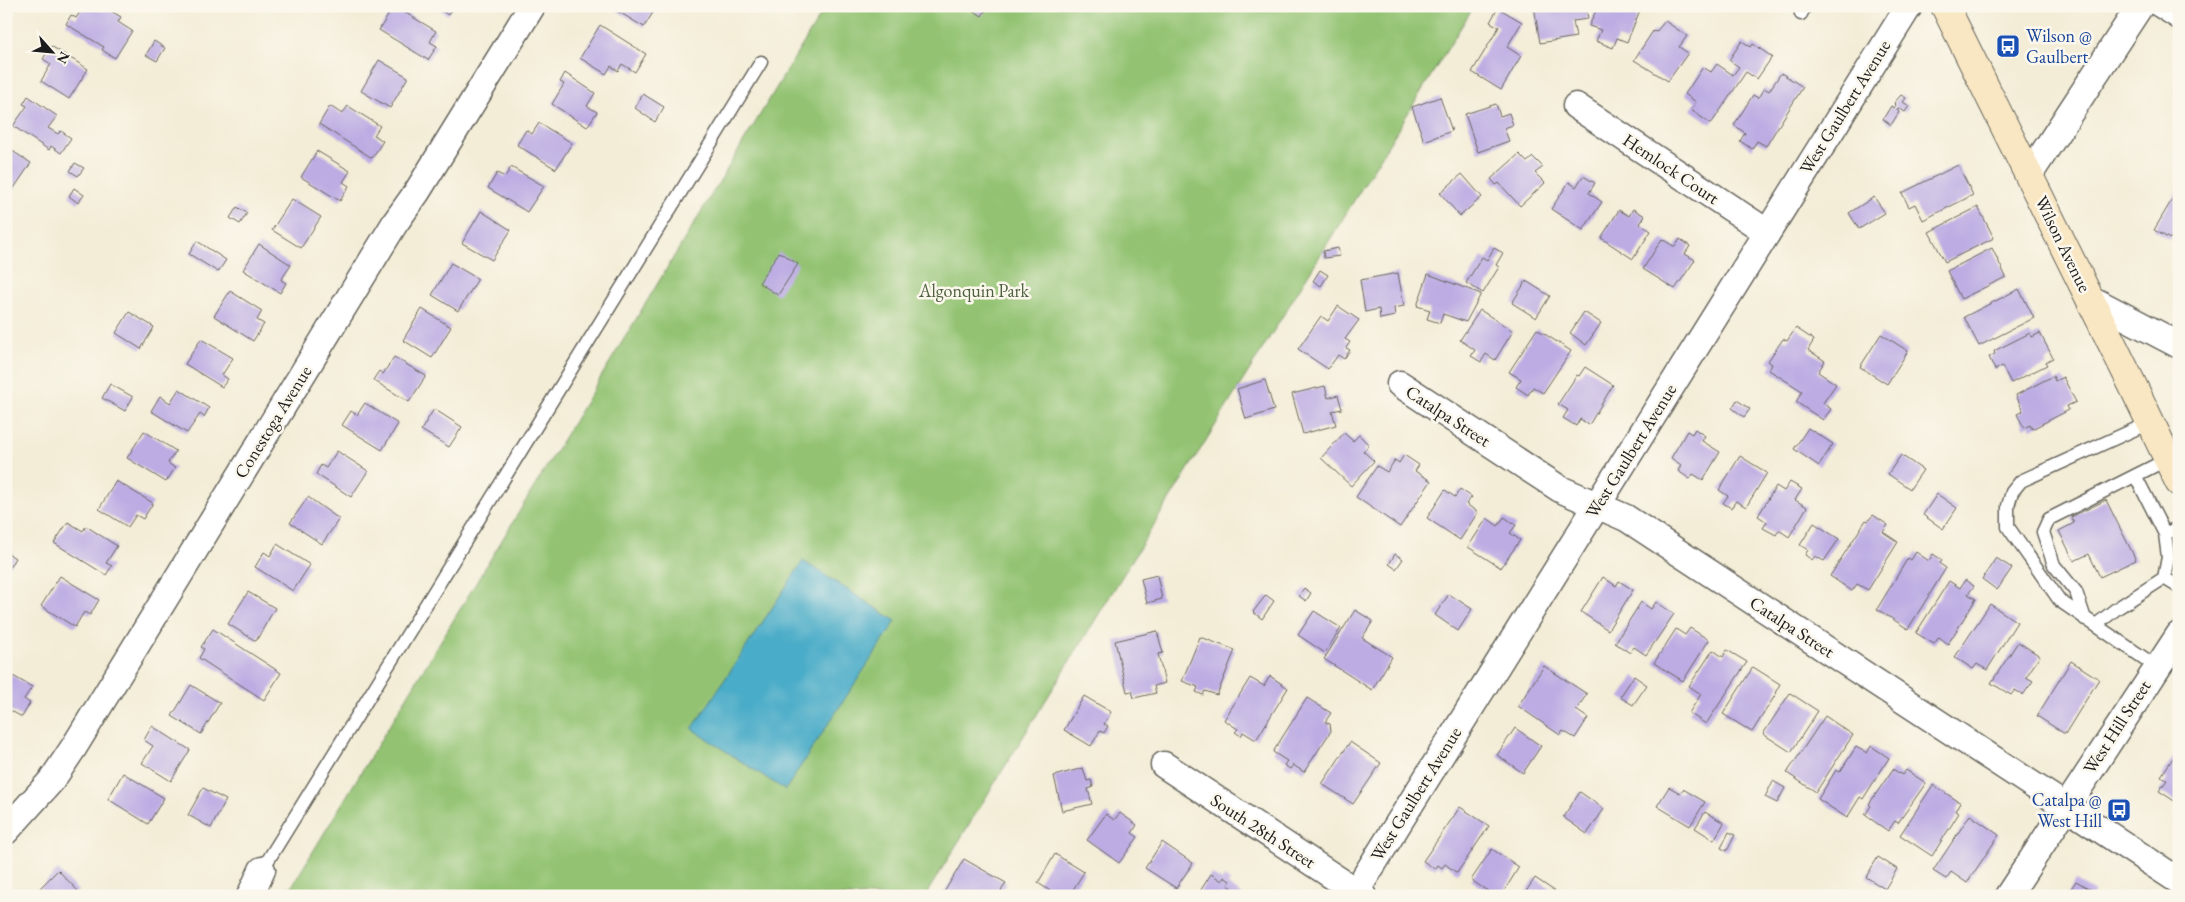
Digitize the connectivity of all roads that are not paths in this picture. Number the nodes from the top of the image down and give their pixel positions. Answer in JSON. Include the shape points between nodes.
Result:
{"nodes":[{"id":1,"x":532,"y":6,"type":"edge"},
{"id":2,"x":1909,"y":6,"type":"edge"},
{"id":3,"x":1945,"y":6,"type":"edge"},
{"id":4,"x":2140,"y":6,"type":"edge"},
{"id":5,"x":2150,"y":6,"type":"edge"},
{"id":6,"x":2179,"y":24,"type":"edge"},
{"id":7,"x":761,"y":62,"type":"dead end"},
{"id":8,"x":1576,"y":106,"type":"dead end"},
{"id":9,"x":2029,"y":175,"type":"junction"},
{"id":10,"x":1766,"y":232,"type":"junction"},
{"id":11,"x":2089,"y":298,"type":"junction"},
{"id":12,"x":2179,"y":345,"type":"edge"},
{"id":13,"x":1400,"y":384,"type":"dead end"},
{"id":14,"x":2151,"y":422,"type":"junction"},
{"id":15,"x":2174,"y":471,"type":"edge"},
{"id":16,"x":2136,"y":477,"type":"junction"},
{"id":17,"x":1597,"y":506,"type":"junction"},
{"id":18,"x":2179,"y":527,"type":"edge"},
{"id":19,"x":2165,"y":534,"type":"junction"},
{"id":20,"x":2164,"y":578,"type":"junction"},
{"id":21,"x":2179,"y":586,"type":"edge"},
{"id":22,"x":2090,"y":622,"type":"junction"},
{"id":23,"x":2179,"y":635,"type":"edge"},
{"id":24,"x":2157,"y":667,"type":"junction"},
{"id":25,"x":1164,"y":765,"type":"dead end"},
{"id":26,"x":2065,"y":807,"type":"junction"},
{"id":27,"x":6,"y":831,"type":"edge"},
{"id":28,"x":262,"y":870,"type":"joint"},
{"id":29,"x":2179,"y":881,"type":"edge"},
{"id":30,"x":1357,"y":894,"type":"edge"},
{"id":31,"x":250,"y":896,"type":"edge"},
{"id":32,"x":2008,"y":896,"type":"edge"}],
"edges":[{"from":1,"to":27,"type":"street","name":"Conestoga Avenue","via":[[417,192],[394,223],[74,747],[52,780]]},
{"from":2,"to":10,"type":"street","name":"West Gaulbert Avenue"},
{"from":3,"to":9,"type":"street","name":"Wilson Avenue"},
{"from":4,"to":9,"type":"street"},
{"from":5,"to":6,"type":"lane"},
{"from":7,"to":28,"type":"lane"},
{"from":8,"to":10,"type":"street","name":"Hemlock Court"},
{"from":9,"to":11,"type":"street","name":"Wilson Avenue"},
{"from":10,"to":17,"type":"street","name":"West Gaulbert Avenue"},
{"from":11,"to":12,"type":"street"},
{"from":11,"to":14,"type":"street","name":"Wilson Avenue"},
{"from":13,"to":17,"type":"street","name":"Catalpa Street","via":[[1560,489]]},
{"from":14,"to":15,"type":"street","name":"Wilson Avenue"},
{"from":14,"to":22,"type":"lane","via":[[2021,481],[2012,492],[2008,527],[2060,601]]},
{"from":15,"to":16,"type":"lane"},
{"from":16,"to":19,"type":"lane"},
{"from":16,"to":22,"type":"lane","via":[[2060,512],[2049,519],[2043,532],[2054,564],[2076,592]]},
{"from":17,"to":26,"type":"street","name":"Catalpa Street","via":[[1626,518]]},
{"from":17,"to":30,"type":"street","name":"West Gaulbert Avenue"},
{"from":18,"to":19,"type":"lane"},
{"from":19,"to":20,"type":"lane","via":[[2168,556]]},
{"from":20,"to":21,"type":"lane"},
{"from":20,"to":22,"type":"lane","via":[[2116,610]]},
{"from":22,"to":24,"type":"lane"},
{"from":23,"to":24,"type":"street","name":"West Hill Street"},
{"from":24,"to":26,"type":"street","name":"West Hill Street"},
{"from":25,"to":30,"type":"street","name":"South 28th Street"},
{"from":26,"to":29,"type":"street","name":"Catalpa Street"},
{"from":26,"to":32,"type":"street","name":"West Hill Street"},
{"from":28,"to":31,"type":"street"}]}
